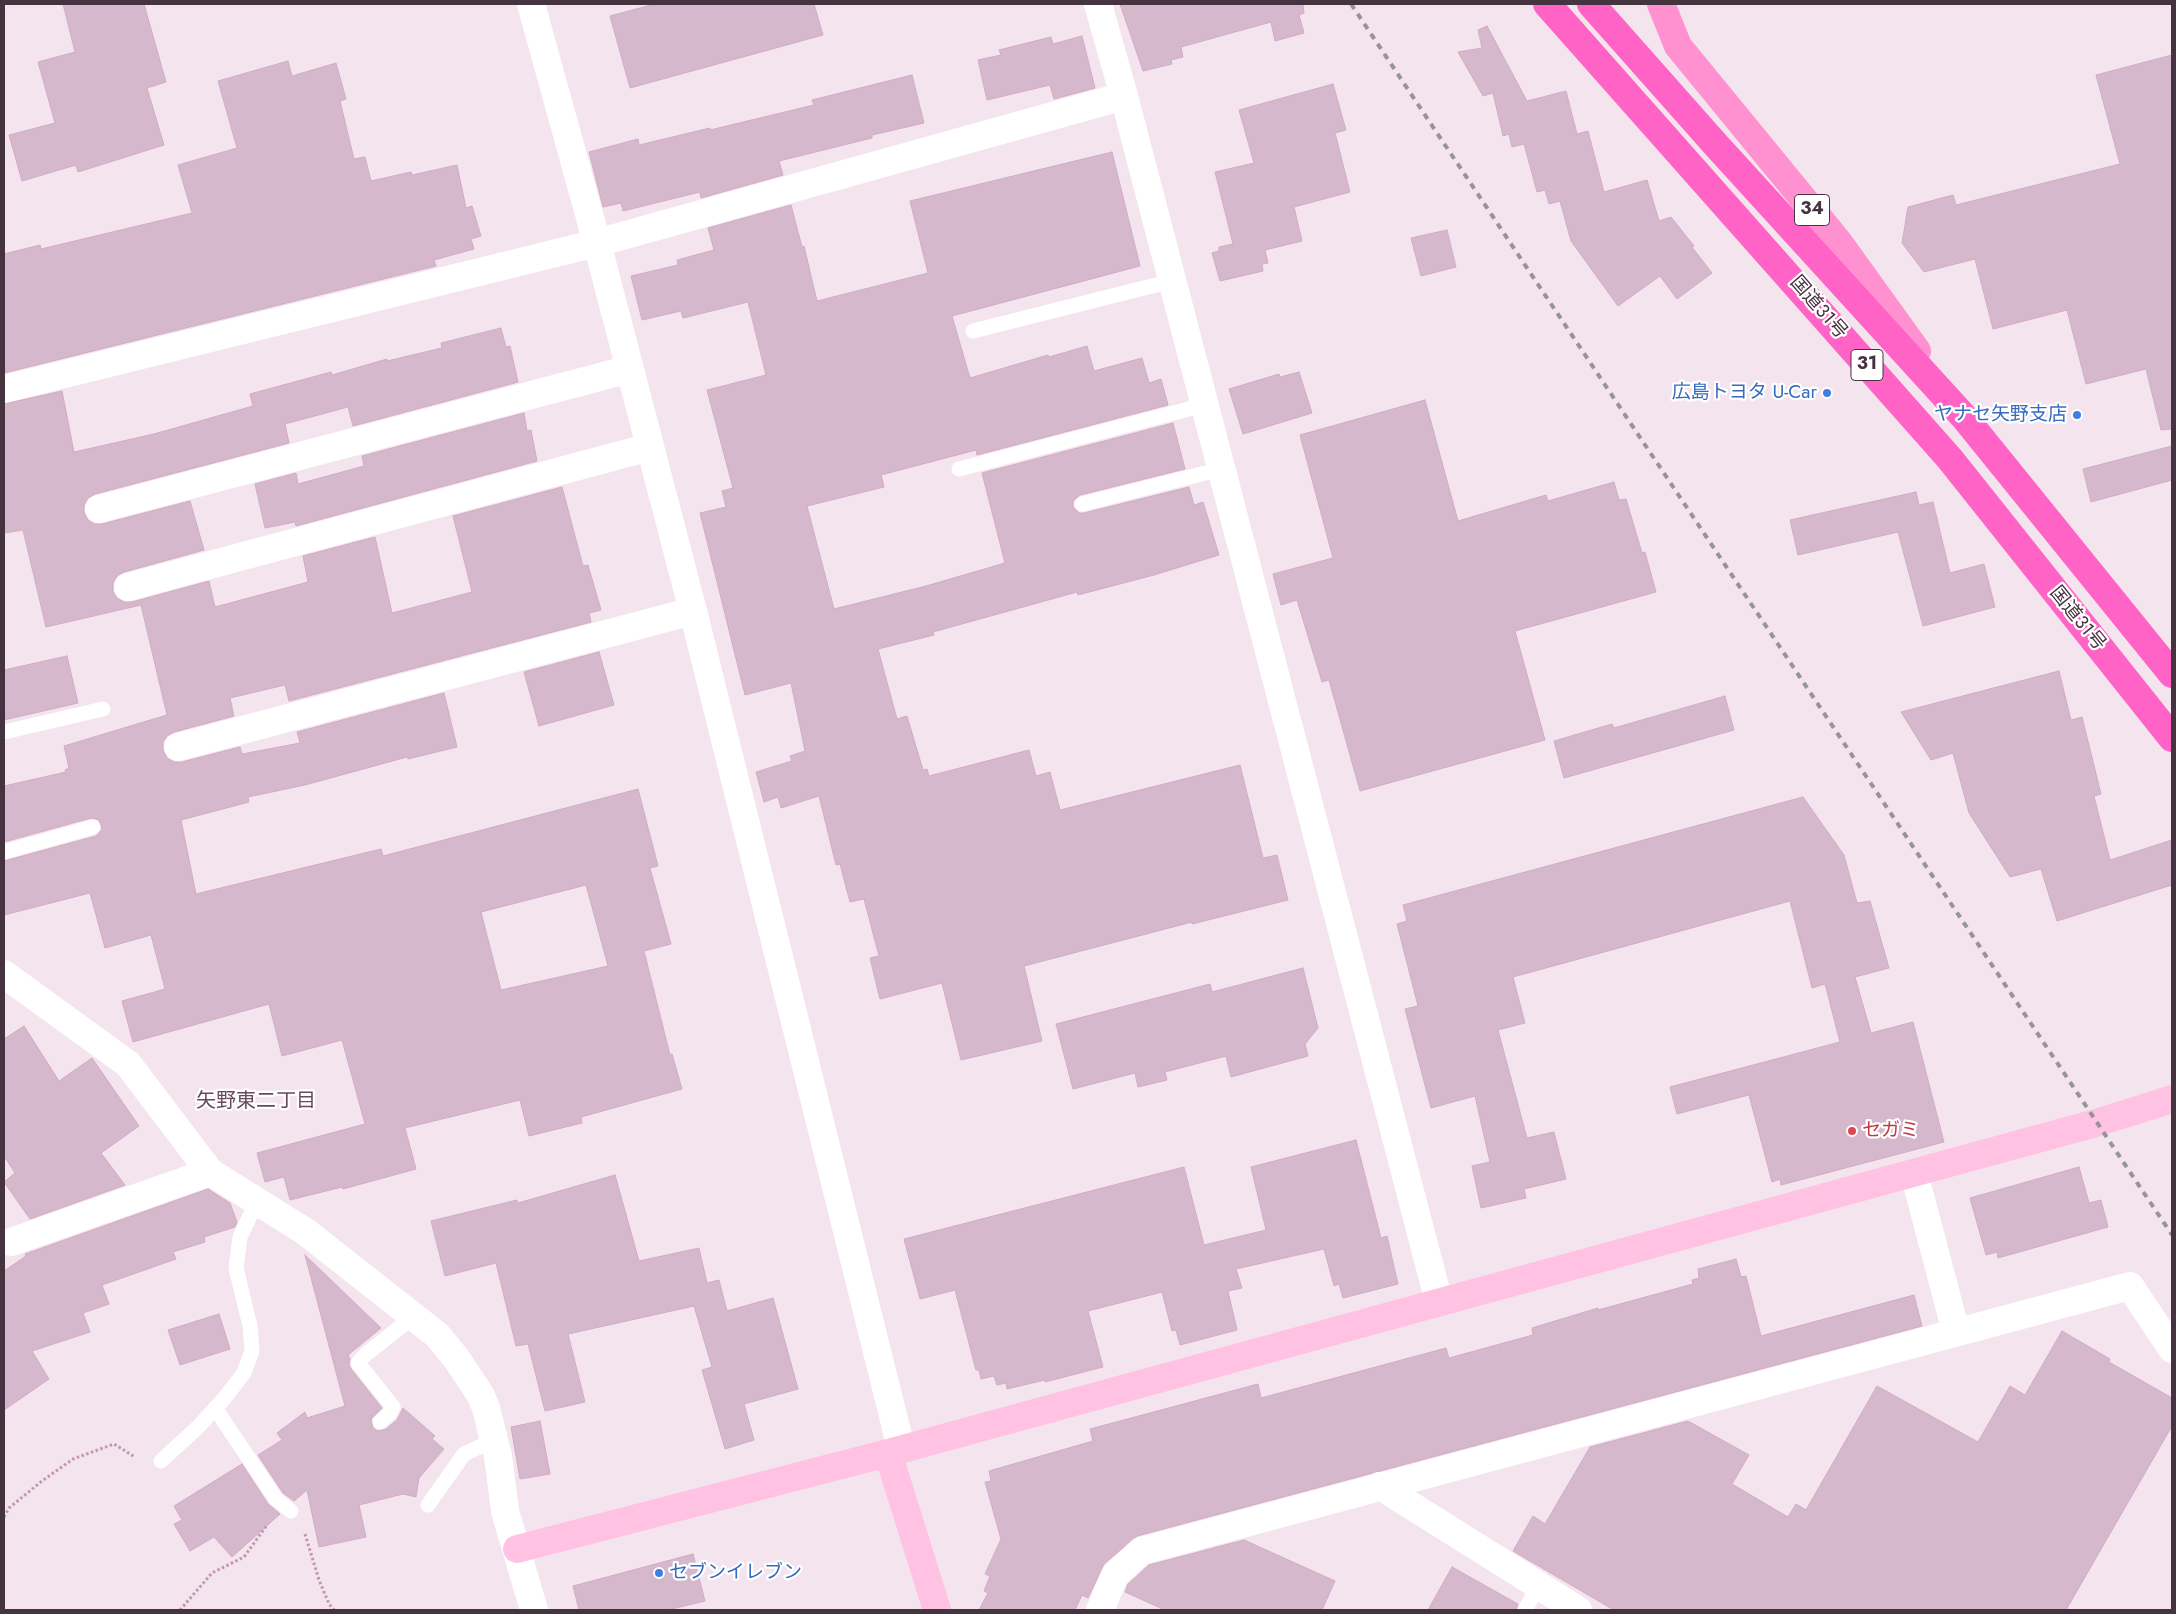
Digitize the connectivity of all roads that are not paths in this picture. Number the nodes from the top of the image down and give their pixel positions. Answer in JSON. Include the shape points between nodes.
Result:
{"nodes":[{"id":1,"x":531,"y":4,"type":"edge"},
{"id":2,"x":1098,"y":4,"type":"edge"},
{"id":3,"x":1547,"y":4,"type":"edge"},
{"id":4,"x":1592,"y":4,"type":"edge"},
{"id":5,"x":1661,"y":4,"type":"edge"},
{"id":6,"x":1124,"y":96,"type":"junction"},
{"id":7,"x":597,"y":243,"type":"junction"},
{"id":8,"x":1172,"y":281,"type":"junction"},
{"id":9,"x":973,"y":331,"type":"dead end"},
{"id":10,"x":630,"y":369,"type":"junction"},
{"id":11,"x":4,"y":389,"type":"edge"},
{"id":12,"x":1204,"y":404,"type":"junction"},
{"id":13,"x":1964,"y":418,"type":"junction"},
{"id":14,"x":650,"y":446,"type":"junction"},
{"id":15,"x":959,"y":469,"type":"dead end"},
{"id":16,"x":1221,"y":469,"type":"junction"},
{"id":17,"x":1082,"y":504,"type":"dead end"},
{"id":18,"x":99,"y":509,"type":"dead end"},
{"id":19,"x":128,"y":587,"type":"dead end"},
{"id":20,"x":693,"y":611,"type":"junction"},
{"id":21,"x":2172,"y":674,"type":"edge"},
{"id":22,"x":103,"y":709,"type":"dead end"},
{"id":23,"x":4,"y":732,"type":"edge"},
{"id":24,"x":2172,"y":738,"type":"edge"},
{"id":25,"x":178,"y":747,"type":"dead end"},
{"id":26,"x":94,"y":827,"type":"dead end"},
{"id":27,"x":4,"y":852,"type":"edge"},
{"id":28,"x":4,"y":974,"type":"edge"},
{"id":29,"x":2172,"y":1099,"type":"edge"},
{"id":30,"x":210,"y":1172,"type":"junction"},
{"id":31,"x":1914,"y":1173,"type":"junction"},
{"id":32,"x":257,"y":1201,"type":"junction"},
{"id":33,"x":11,"y":1242,"type":"dead end"},
{"id":34,"x":1439,"y":1302,"type":"junction"},
{"id":35,"x":414,"y":1317,"type":"junction"},
{"id":36,"x":1956,"y":1332,"type":"junction"},
{"id":37,"x":2172,"y":1349,"type":"edge"},
{"id":38,"x":215,"y":1408,"type":"junction"},
{"id":39,"x":380,"y":1422,"type":"dead end"},
{"id":40,"x":494,"y":1440,"type":"junction"},
{"id":41,"x":894,"y":1451,"type":"junction"},
{"id":42,"x":161,"y":1461,"type":"road end"},
{"id":43,"x":1380,"y":1486,"type":"junction"},
{"id":44,"x":428,"y":1505,"type":"dead end"},
{"id":45,"x":287,"y":1508,"type":"road end"},
{"id":46,"x":517,"y":1549,"type":"junction"},
{"id":47,"x":1538,"y":1586,"type":"junction"},
{"id":48,"x":534,"y":1610,"type":"edge"},
{"id":49,"x":937,"y":1610,"type":"edge"},
{"id":50,"x":1100,"y":1610,"type":"edge"},
{"id":51,"x":1526,"y":1610,"type":"edge"},
{"id":52,"x":1578,"y":1610,"type":"edge"}],
"edges":[{"from":1,"to":7,"type":"street"},
{"from":2,"to":6,"type":"street"},
{"from":3,"to":24,"type":"highway","name":"国道31号","number":"31","via":[[1950,459]]},
{"from":4,"to":13,"type":"highway","name":"国道31号","number":"31"},
{"from":5,"to":13,"type":"main road","number":"34","via":[[1678,46],[1837,240]]},
{"from":6,"to":7,"type":"street"},
{"from":6,"to":8,"type":"street"},
{"from":7,"to":10,"type":"street"},
{"from":7,"to":11,"type":"street"},
{"from":8,"to":9,"type":"lane"},
{"from":8,"to":12,"type":"street"},
{"from":10,"to":14,"type":"street"},
{"from":10,"to":18,"type":"street"},
{"from":12,"to":15,"type":"lane"},
{"from":12,"to":16,"type":"street"},
{"from":13,"to":21,"type":"highway","name":"国道31号","number":"31"},
{"from":14,"to":19,"type":"street"},
{"from":14,"to":20,"type":"street"},
{"from":16,"to":17,"type":"lane"},
{"from":16,"to":34,"type":"street"},
{"from":20,"to":25,"type":"street"},
{"from":20,"to":41,"type":"street"},
{"from":22,"to":23,"type":"lane"},
{"from":26,"to":27,"type":"lane"},
{"from":28,"to":30,"type":"street","via":[[128,1064]]},
{"from":29,"to":31,"type":"street"},
{"from":30,"to":32,"type":"street"},
{"from":30,"to":33,"type":"street"},
{"from":31,"to":34,"type":"street"},
{"from":31,"to":36,"type":"street"},
{"from":32,"to":35,"type":"street","via":[[306,1232]]},
{"from":32,"to":38,"type":"lane","via":[[240,1237],[236,1268],[250,1326],[252,1351],[244,1373]]},
{"from":34,"to":41,"type":"street"},
{"from":35,"to":39,"type":"lane","via":[[358,1363],[393,1407]]},
{"from":35,"to":40,"type":"street","via":[[437,1335],[480,1394]]},
{"from":36,"to":37,"type":"street","via":[[2130,1286]]},
{"from":36,"to":43,"type":"street"},
{"from":38,"to":42,"type":"lane"},
{"from":38,"to":45,"type":"lane","via":[[276,1500]]},
{"from":40,"to":44,"type":"lane","via":[[464,1454]]},
{"from":40,"to":46,"type":"street","via":[[505,1511]]},
{"from":41,"to":46,"type":"street"},
{"from":41,"to":49,"type":"street"},
{"from":43,"to":47,"type":"street"},
{"from":43,"to":50,"type":"street","via":[[1141,1551],[1115,1575]]},
{"from":46,"to":48,"type":"street"},
{"from":47,"to":51,"type":"lane"},
{"from":47,"to":52,"type":"street"}]}
